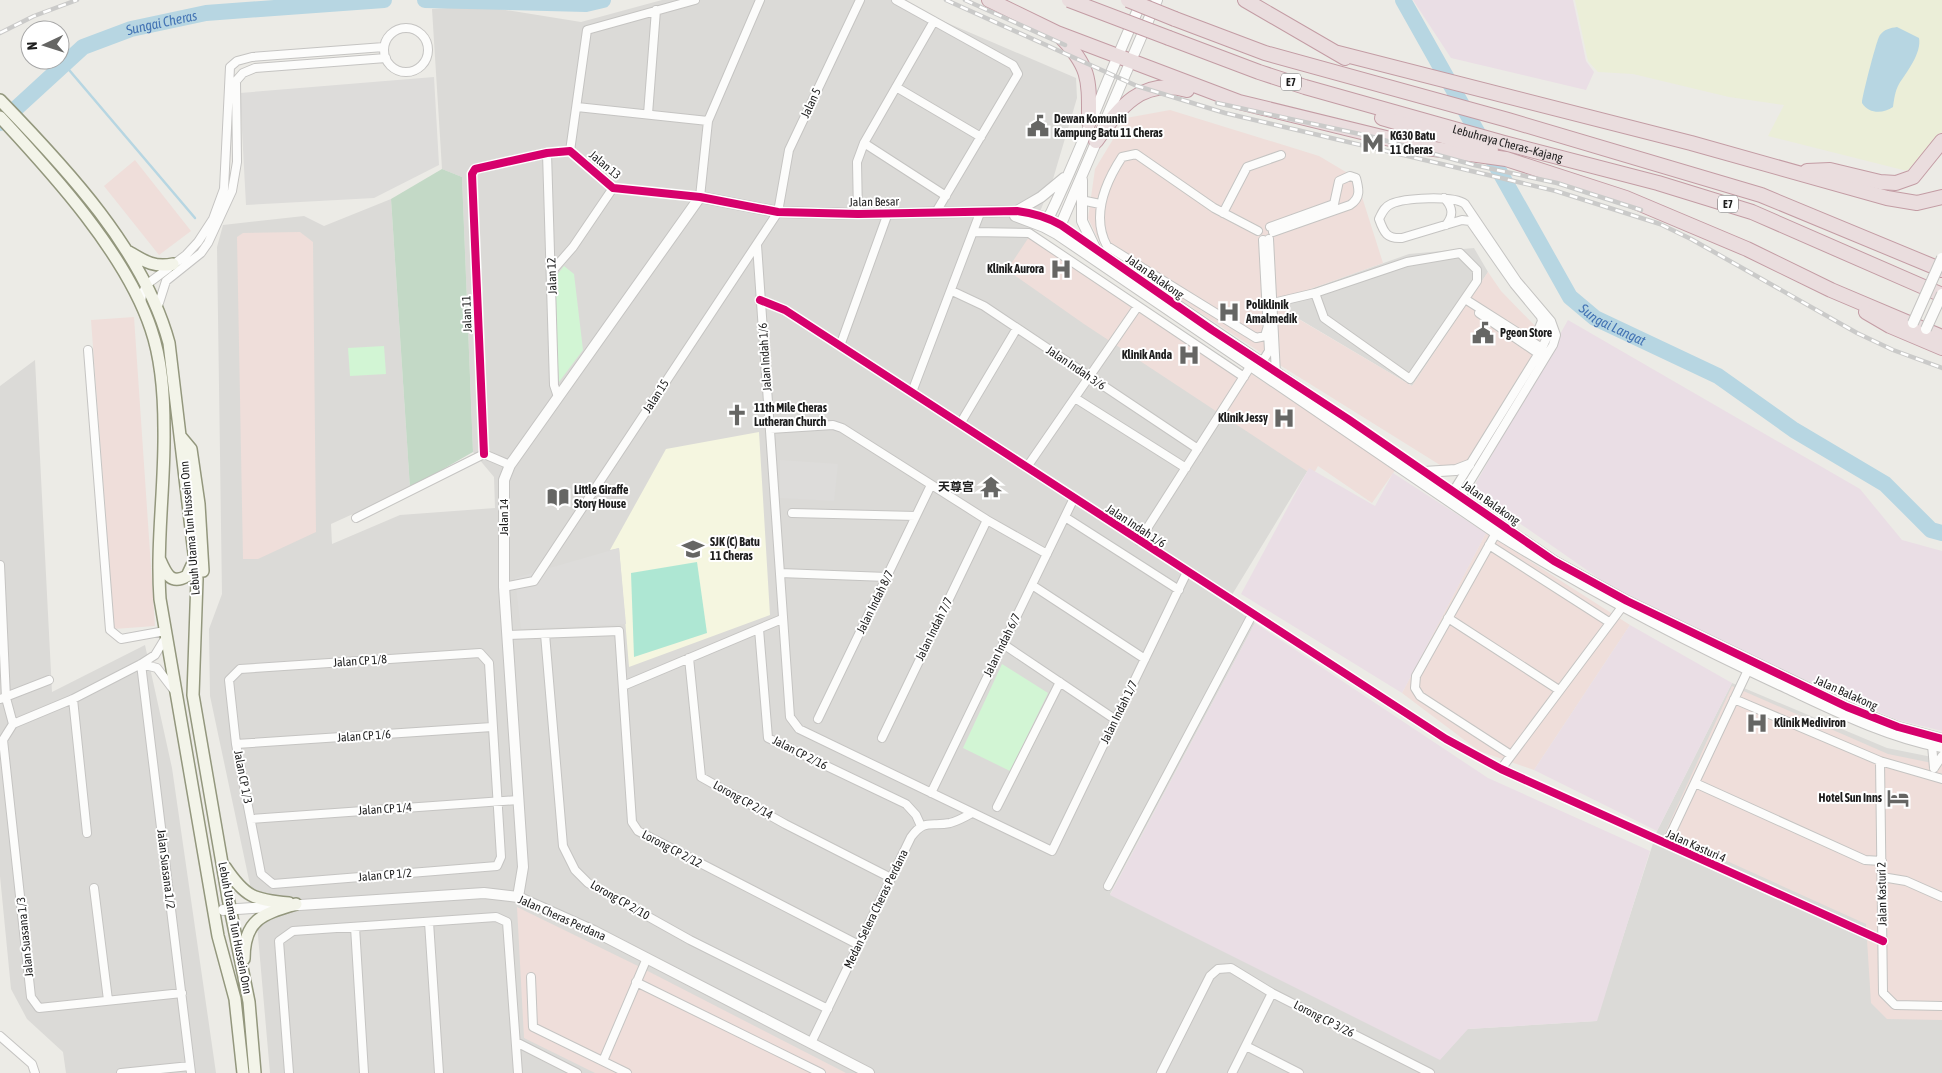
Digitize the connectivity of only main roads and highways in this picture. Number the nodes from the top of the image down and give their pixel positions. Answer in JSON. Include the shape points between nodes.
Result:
{"nodes":[{"id":1,"x":989,"y":0,"type":"edge"},
{"id":2,"x":1069,"y":0,"type":"edge"},
{"id":3,"x":1128,"y":0,"type":"edge"},
{"id":4,"x":1245,"y":0,"type":"edge"},
{"id":5,"x":1057,"y":33,"type":"junction"},
{"id":6,"x":1338,"y":54,"type":"junction"},
{"id":7,"x":1305,"y":87,"type":"junction"},
{"id":8,"x":1392,"y":88,"type":"junction"},
{"id":9,"x":1,"y":101,"type":"edge"},
{"id":10,"x":1239,"y":102,"type":"junction"},
{"id":11,"x":0,"y":117,"type":"edge"},
{"id":12,"x":1089,"y":122,"type":"road end"},
{"id":13,"x":1096,"y":141,"type":"road end"},
{"id":14,"x":1942,"y":141,"type":"edge"},
{"id":15,"x":1512,"y":158,"type":"junction"},
{"id":16,"x":1797,"y":172,"type":"junction"},
{"id":17,"x":1942,"y":196,"type":"edge"},
{"id":18,"x":127,"y":251,"type":"junction"},
{"id":19,"x":173,"y":264,"type":"road end"},
{"id":20,"x":1942,"y":270,"type":"edge"},
{"id":21,"x":1831,"y":290,"type":"junction"},
{"id":22,"x":1942,"y":294,"type":"edge"},
{"id":23,"x":1942,"y":337,"type":"edge"},
{"id":24,"x":1942,"y":348,"type":"edge"},
{"id":25,"x":181,"y":437,"type":"junction"},
{"id":26,"x":195,"y":556,"type":"junction"},
{"id":27,"x":159,"y":558,"type":"junction"},
{"id":28,"x":193,"y":681,"type":"junction"},
{"id":29,"x":205,"y":855,"type":"junction"},
{"id":30,"x":222,"y":863,"type":"junction"},
{"id":31,"x":226,"y":910,"type":"junction"},
{"id":32,"x":225,"y":960,"type":"junction"},
{"id":33,"x":244,"y":974,"type":"junction"},
{"id":34,"x":243,"y":1073,"type":"edge"},
{"id":35,"x":254,"y":1073,"type":"edge"}],
"edges":[{"from":1,"to":5,"type":"highway"},
{"from":2,"to":7,"type":"highway","name":"Lebuhraya Cheras–Kajang","number":"E7","bridge":true},
{"from":3,"to":8,"type":"highway","name":"Lebuhraya Cheras–Kajang","number":"E7","bridge":true,"via":[[1265,53]]},
{"from":4,"to":6,"type":"highway"},
{"from":5,"to":10,"type":"highway"},
{"from":5,"to":12,"type":"highway","via":[[1075,51],[1084,66],[1088,80]]},
{"from":6,"to":8,"type":"highway"},
{"from":6,"to":16,"type":"highway"},
{"from":7,"to":15,"type":"highway","via":[[1340,104]]},
{"from":7,"to":22,"type":"highway","name":"Lebuhraya Cheras–Kajang","number":"E7","via":[[1658,183],[1752,212]]},
{"from":8,"to":20,"type":"highway","name":"Lebuhraya Cheras–Kajang","number":"E7","via":[[1761,195]]},
{"from":9,"to":18,"type":"main road","name":"Lebuh Utama Tun Hussein Onn","via":[[80,189]]},
{"from":10,"to":13,"type":"highway","via":[[1215,100],[1172,86],[1152,89],[1137,94],[1118,110]]},
{"from":10,"to":15,"type":"highway","via":[[1427,148]]},
{"from":11,"to":27,"type":"main road","name":"Lebuh Utama Tun Hussein Onn","via":[[32,151],[115,259],[141,306],[157,350],[164,402],[165,455]]},
{"from":14,"to":16,"type":"highway","via":[[1913,177],[1888,184],[1830,170]]},
{"from":15,"to":21,"type":"highway","via":[[1597,179],[1655,201]]},
{"from":16,"to":17,"type":"highway","via":[[1887,198],[1917,203]]},
{"from":18,"to":19,"type":"main road","via":[[153,265]]},
{"from":18,"to":25,"type":"main road","name":"Lebuh Utama Tun Hussein Onn","via":[[158,306],[169,343]]},
{"from":21,"to":23,"type":"highway"},
{"from":21,"to":24,"type":"highway","via":[[1890,326]]},
{"from":25,"to":26,"type":"main road","name":"Lebuh Utama Tun Hussein Onn"},
{"from":25,"to":28,"type":"main road","via":[[191,449],[203,546],[202,653]]},
{"from":26,"to":27,"type":"main road","via":[[187,576],[176,580],[165,572]]},
{"from":26,"to":28,"type":"main road","name":"Lebuh Utama Tun Hussein Onn","via":[[197,609]]},
{"from":27,"to":29,"type":"main road","name":"Lebuh Utama Tun Hussein Onn","via":[[165,634]]},
{"from":28,"to":30,"type":"main road","name":"Lebuh Utama Tun Hussein Onn","via":[[195,712]]},
{"from":29,"to":31,"type":"main road","via":[[216,902]]},
{"from":29,"to":32,"type":"main road","name":"Lebuh Utama Tun Hussein Onn"},
{"from":30,"to":31,"type":"main road","name":"Lebuh Utama Tun Hussein Onn"},
{"from":30,"to":33,"type":"main road","via":[[244,893],[267,901],[296,904],[266,913],[252,925],[247,935]]},
{"from":31,"to":32,"type":"main road","via":[[220,922]]},
{"from":31,"to":33,"type":"main road","name":"Lebuh Utama Tun Hussein Onn"},
{"from":32,"to":34,"type":"main road","name":"Lebuh Utama Tun Hussein Onn","via":[[235,999]]},
{"from":33,"to":35,"type":"main road","name":"Lebuh Utama Tun Hussein Onn"}]}
